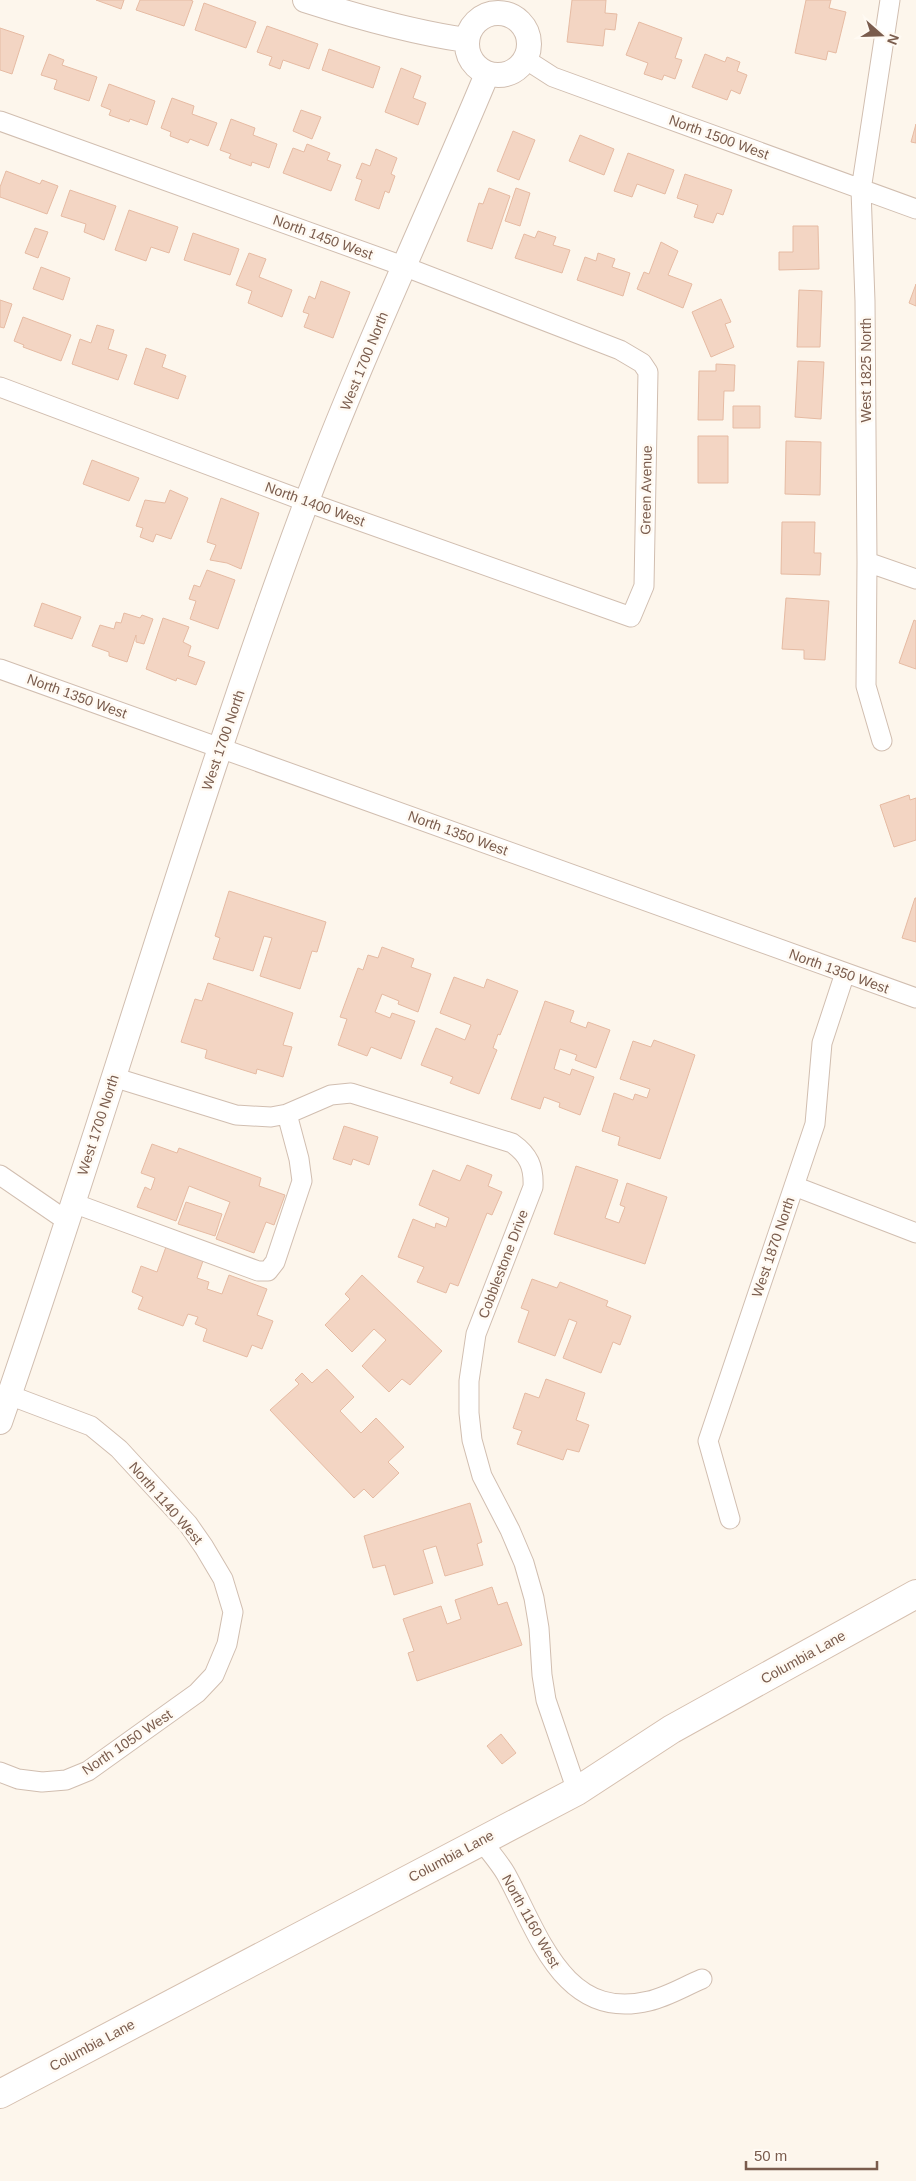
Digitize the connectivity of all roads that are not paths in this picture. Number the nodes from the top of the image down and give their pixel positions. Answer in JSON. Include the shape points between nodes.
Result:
{"nodes":[{"id":1,"x":305,"y":0,"type":"edge"},
{"id":2,"x":890,"y":0,"type":"edge"},
{"id":3,"x":510,"y":7,"type":"edge"},
{"id":4,"x":466,"y":40,"type":"junction"},
{"id":5,"x":525,"y":59,"type":"junction"},
{"id":6,"x":486,"y":74,"type":"junction"},
{"id":7,"x":0,"y":121,"type":"edge"},
{"id":8,"x":861,"y":190,"type":"junction"},
{"id":9,"x":916,"y":209,"type":"edge"},
{"id":10,"x":403,"y":266,"type":"junction"},
{"id":11,"x":642,"y":363,"type":"joint"},
{"id":12,"x":0,"y":387,"type":"edge"},
{"id":13,"x":307,"y":502,"type":"junction"},
{"id":14,"x":868,"y":562,"type":"junction"},
{"id":15,"x":916,"y":580,"type":"edge"},
{"id":16,"x":631,"y":616,"type":"joint"},
{"id":17,"x":0,"y":669,"type":"edge"},
{"id":18,"x":882,"y":741,"type":"dead end"},
{"id":19,"x":220,"y":747,"type":"junction"},
{"id":20,"x":845,"y":973,"type":"junction"},
{"id":21,"x":916,"y":998,"type":"edge"},
{"id":22,"x":113,"y":1077,"type":"junction"},
{"id":23,"x":287,"y":1114,"type":"junction"},
{"id":24,"x":0,"y":1175,"type":"edge"},
{"id":25,"x":794,"y":1186,"type":"junction"},
{"id":26,"x":70,"y":1212,"type":"junction"},
{"id":27,"x":916,"y":1233,"type":"edge"},
{"id":28,"x":9,"y":1395,"type":"junction"},
{"id":29,"x":0,"y":1422,"type":"edge"},
{"id":30,"x":730,"y":1519,"type":"dead end"},
{"id":31,"x":905,"y":1600,"type":"edge"},
{"id":32,"x":214,"y":1675,"type":"joint"},
{"id":33,"x":0,"y":1772,"type":"edge"},
{"id":34,"x":577,"y":1791,"type":"junction"},
{"id":35,"x":481,"y":1840,"type":"junction"},
{"id":36,"x":702,"y":1979,"type":"dead end"},
{"id":37,"x":0,"y":2094,"type":"edge"}],
"edges":[{"from":1,"to":4,"type":"street","via":[[371,21]]},
{"from":2,"to":8,"type":"street","name":"West 1825 North"},
{"from":3,"to":4,"type":"street","via":[[481,17],[470,29]]},
{"from":3,"to":5,"type":"street","via":[[529,38]]},
{"from":4,"to":6,"type":"street","via":[[470,60]]},
{"from":5,"to":6,"type":"street","via":[[509,73],[498,76]]},
{"from":5,"to":8,"type":"street","name":"North 1500 West","via":[[553,76]]},
{"from":6,"to":10,"type":"street","name":"West 1700 North"},
{"from":7,"to":10,"type":"street","name":"North 1450 West"},
{"from":8,"to":9,"type":"street","name":"North 1500 West"},
{"from":8,"to":14,"type":"street","name":"West 1825 North"},
{"from":10,"to":11,"type":"street","name":"North 1450 West","via":[[620,350]]},
{"from":10,"to":13,"type":"street","name":"West 1700 North"},
{"from":11,"to":16,"type":"street","name":"Green Avenue","via":[[648,372],[644,586]]},
{"from":12,"to":13,"type":"street","name":"North 1400 West"},
{"from":13,"to":16,"type":"street","name":"North 1400 West"},
{"from":13,"to":19,"type":"street","name":"West 1700 North"},
{"from":14,"to":15,"type":"street"},
{"from":14,"to":18,"type":"street","name":"West 1825 North","via":[[866,686]]},
{"from":17,"to":19,"type":"street","name":"North 1350 West"},
{"from":19,"to":20,"type":"street","name":"North 1350 West"},
{"from":19,"to":22,"type":"street","name":"West 1700 North"},
{"from":20,"to":21,"type":"street","name":"North 1350 West"},
{"from":20,"to":25,"type":"street","name":"West 1870 North","via":[[822,1043],[815,1124]]},
{"from":22,"to":23,"type":"street","name":"Cobblestone Drive","via":[[236,1115],[255,1118]]},
{"from":22,"to":26,"type":"street","name":"West 1700 North"},
{"from":23,"to":26,"type":"street","via":[[302,1181],[275,1262],[268,1271],[258,1271]]},
{"from":23,"to":34,"type":"street","name":"Cobblestone Drive","via":[[331,1095],[359,1094],[512,1143],[527,1156],[534,1171],[533,1187],[476,1334],[469,1381],[469,1413],[472,1440],[482,1476],[521,1554],[534,1598],[546,1700]]},
{"from":24,"to":26,"type":"street"},
{"from":25,"to":27,"type":"street"},
{"from":25,"to":30,"type":"street","name":"West 1870 North","via":[[708,1441]]},
{"from":26,"to":28,"type":"street","name":"West 1700 North"},
{"from":28,"to":29,"type":"street","name":"West 1700 North"},
{"from":28,"to":32,"type":"street","name":"North 1140 West","via":[[91,1426],[119,1449],[188,1524],[223,1579],[233,1612],[228,1644]]},
{"from":31,"to":34,"type":"main road","name":"Columbia Lane","via":[[672,1729]]},
{"from":32,"to":33,"type":"street","name":"North 1050 West","via":[[197,1693],[81,1774],[66,1780],[42,1782],[18,1779]]},
{"from":34,"to":35,"type":"main road","name":"Columbia Lane"},
{"from":35,"to":36,"type":"street","name":"North 1160 West","via":[[505,1872],[552,1962],[576,1988],[605,2001],[630,2004],[650,2001]]},
{"from":35,"to":37,"type":"main road","name":"Columbia Lane"}]}
